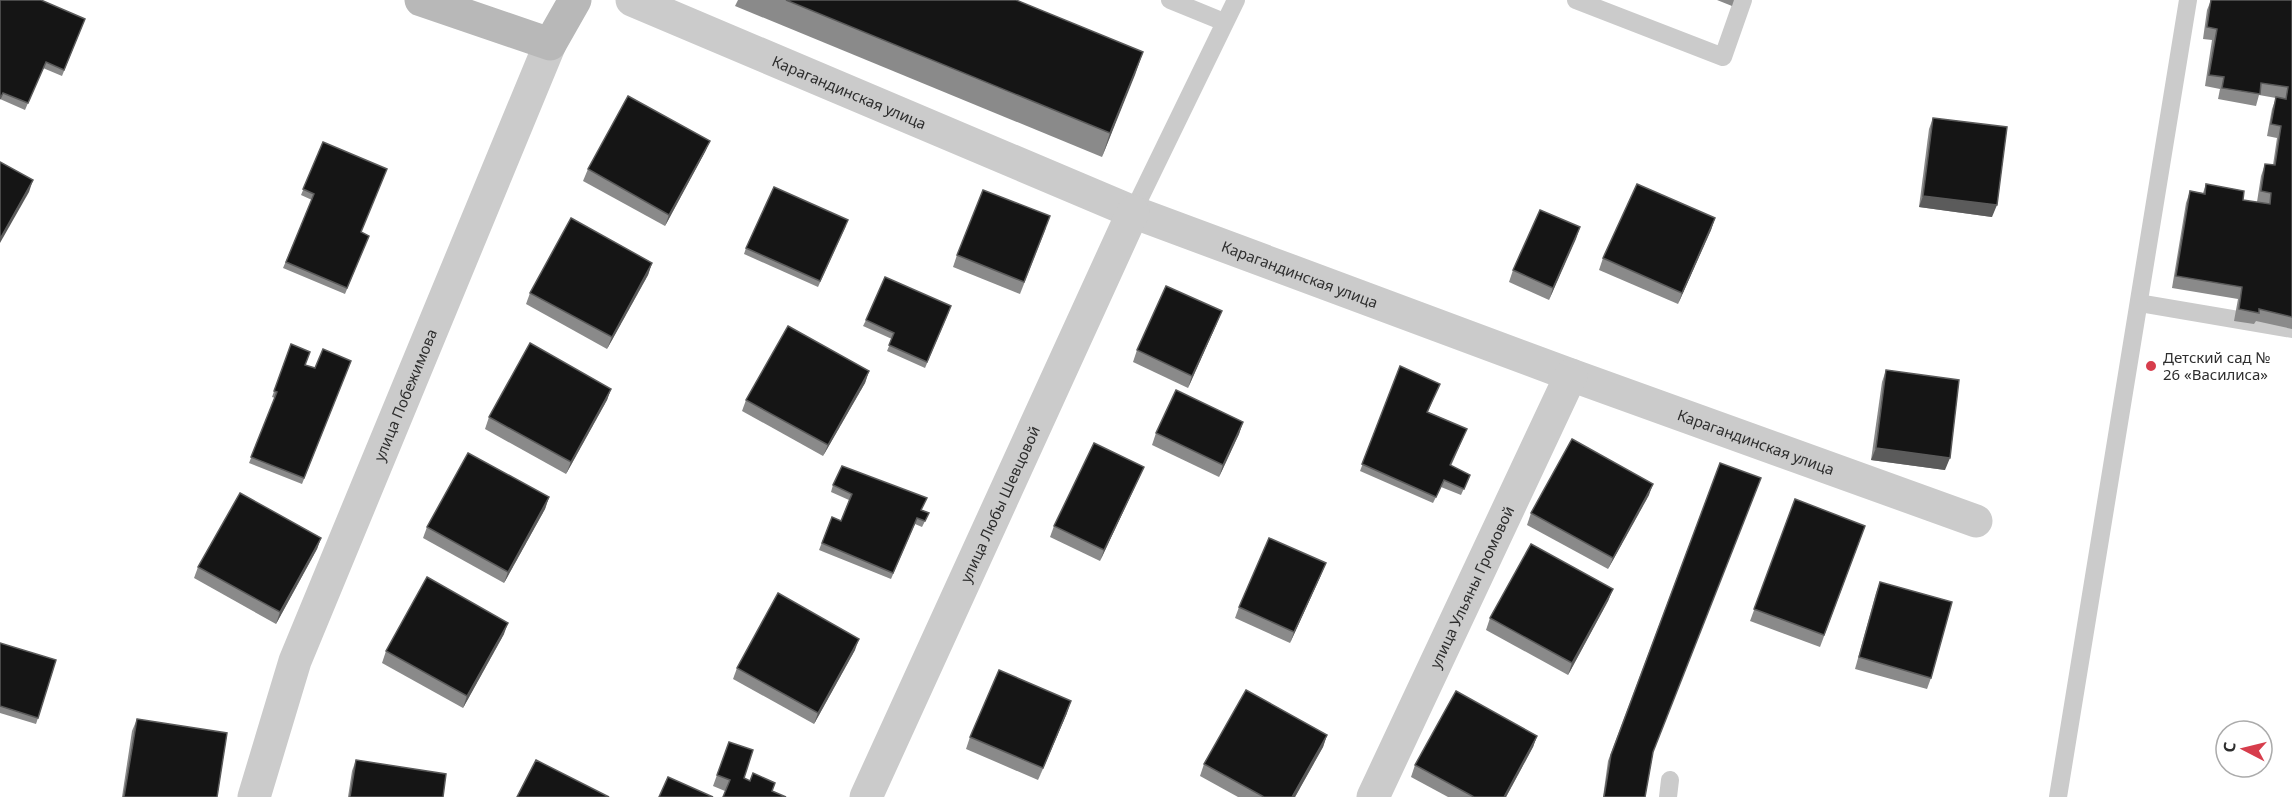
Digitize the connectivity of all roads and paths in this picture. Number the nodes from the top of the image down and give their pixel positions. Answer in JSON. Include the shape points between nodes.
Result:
{"nodes":[{"id":1,"x":421,"y":0,"type":"edge"},
{"id":2,"x":575,"y":0,"type":"edge"},
{"id":3,"x":632,"y":0,"type":"edge"},
{"id":4,"x":1170,"y":0,"type":"edge"},
{"id":5,"x":1236,"y":0,"type":"edge"},
{"id":6,"x":1576,"y":0,"type":"edge"},
{"id":7,"x":1743,"y":0,"type":"edge"},
{"id":8,"x":2188,"y":0,"type":"edge"},
{"id":9,"x":1224,"y":22,"type":"junction"},
{"id":10,"x":550,"y":44,"type":"junction"},
{"id":11,"x":1133,"y":212,"type":"junction"},
{"id":12,"x":2139,"y":303,"type":"junction"},
{"id":13,"x":2292,"y":329,"type":"edge"},
{"id":14,"x":1571,"y":375,"type":"junction"},
{"id":15,"x":1976,"y":521,"type":"dead end"},
{"id":16,"x":254,"y":797,"type":"edge"},
{"id":17,"x":866,"y":797,"type":"edge"},
{"id":18,"x":1372,"y":797,"type":"edge"},
{"id":19,"x":2058,"y":797,"type":"edge"}],
"edges":[{"from":1,"to":10,"type":"street"},
{"from":2,"to":10,"type":"street","name":"улица Побежимова"},
{"from":3,"to":11,"type":"street","name":"Карагандинская улица"},
{"from":4,"to":9,"type":"lane"},
{"from":5,"to":9,"type":"lane"},
{"from":6,"to":7,"type":"lane","via":[[1723,57]]},
{"from":8,"to":12,"type":"lane"},
{"from":9,"to":11,"type":"lane"},
{"from":10,"to":16,"type":"street","name":"улица Побежимова","via":[[295,661]]},
{"from":11,"to":14,"type":"street","name":"Карагандинская улица"},
{"from":11,"to":17,"type":"street","name":"улица Любы Шевцовой"},
{"from":12,"to":13,"type":"lane"},
{"from":12,"to":19,"type":"lane"},
{"from":14,"to":15,"type":"street","name":"Карагандинская улица"},
{"from":14,"to":18,"type":"street","name":"улица Ульяны Громовой"}]}
